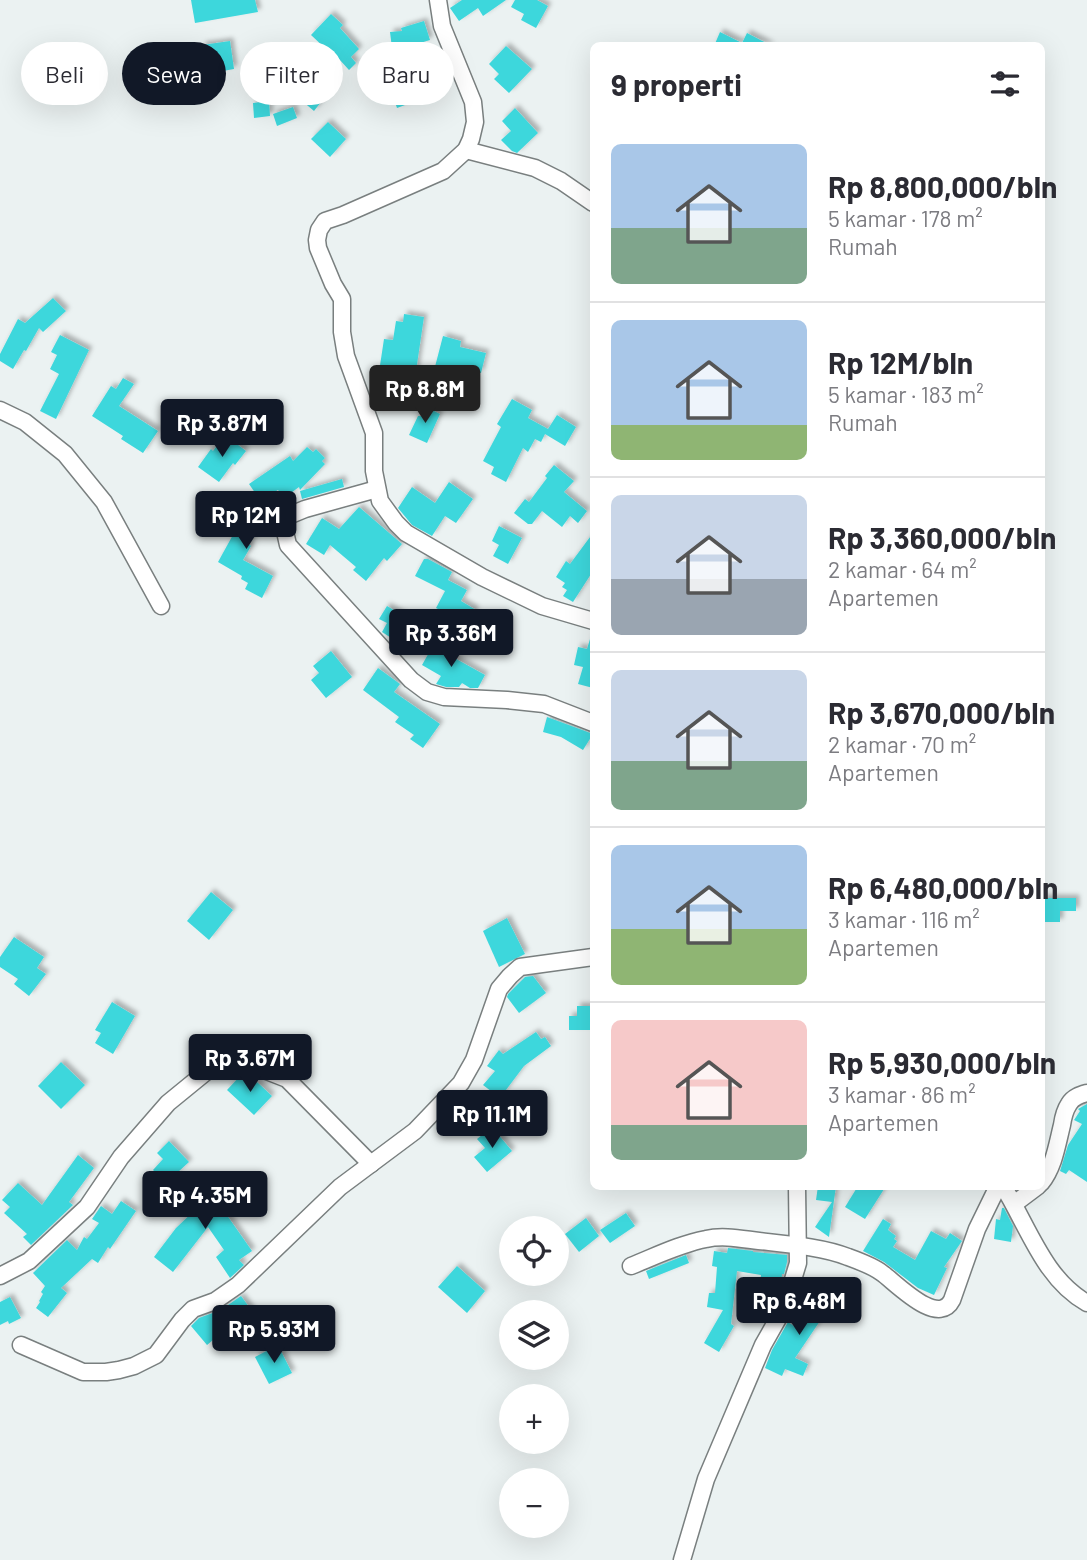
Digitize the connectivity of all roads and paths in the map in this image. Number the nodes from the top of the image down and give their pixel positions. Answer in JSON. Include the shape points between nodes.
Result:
{"nodes":[{"id":1,"x":437,"y":0,"type":"edge"},
{"id":2,"x":466,"y":150,"type":"junction"},
{"id":3,"x":590,"y":201,"type":"edge"},
{"id":4,"x":0,"y":411,"type":"edge"},
{"id":5,"x":377,"y":489,"type":"junction"},
{"id":6,"x":160,"y":606,"type":"dead end"},
{"id":7,"x":590,"y":620,"type":"edge"},
{"id":8,"x":590,"y":722,"type":"edge"},
{"id":9,"x":590,"y":957,"type":"edge"},
{"id":10,"x":1087,"y":1093,"type":"edge"},
{"id":11,"x":371,"y":1164,"type":"junction"},
{"id":12,"x":1045,"y":1178,"type":"edge"},
{"id":13,"x":797,"y":1190,"type":"edge"},
{"id":14,"x":996,"y":1190,"type":"edge"},
{"id":15,"x":1005,"y":1190,"type":"edge"},
{"id":16,"x":1034,"y":1190,"type":"edge"},
{"id":17,"x":1014,"y":1205,"type":"junction"},
{"id":18,"x":798,"y":1245,"type":"junction"},
{"id":19,"x":631,"y":1266,"type":"dead end"},
{"id":20,"x":0,"y":1276,"type":"edge"},
{"id":21,"x":1087,"y":1303,"type":"edge"},
{"id":22,"x":21,"y":1345,"type":"dead end"},
{"id":23,"x":682,"y":1560,"type":"edge"}],
"edges":[{"from":1,"to":2,"type":"street","via":[[442,26],[473,102],[475,122]]},
{"from":2,"to":3,"type":"street","via":[[534,168]]},
{"from":2,"to":5,"type":"street","via":[[443,171],[325,221],[318,235],[318,248],[342,299],[346,356],[374,433]]},
{"from":4,"to":6,"type":"street","via":[[24,422],[65,454],[104,502]]},
{"from":5,"to":7,"type":"street","via":[[380,501],[406,533],[542,606]]},
{"from":5,"to":8,"type":"street","via":[[288,516],[284,527],[288,545],[427,692],[544,704]]},
{"from":9,"to":11,"type":"street","via":[[520,967],[510,976],[499,989],[461,1083],[415,1130]]},
{"from":10,"to":12,"type":"street","via":[[1070,1102],[1065,1112]]},
{"from":11,"to":20,"type":"street","via":[[287,1079],[241,1060],[217,1063],[168,1103],[121,1157],[87,1207],[29,1261]]},
{"from":11,"to":22,"type":"street","via":[[340,1187],[238,1285],[193,1310],[156,1355],[145,1361],[119,1370],[83,1372]]},
{"from":13,"to":18,"type":"street"},
{"from":14,"to":18,"type":"street","via":[[946,1307],[910,1297],[881,1272],[846,1255]]},
{"from":15,"to":17,"type":"street"},
{"from":16,"to":17,"type":"street"},
{"from":17,"to":21,"type":"street","via":[[1062,1285]]},
{"from":18,"to":19,"type":"street","via":[[710,1238]]},
{"from":18,"to":23,"type":"street","via":[[798,1263],[785,1306],[763,1345],[706,1479]]}]}
